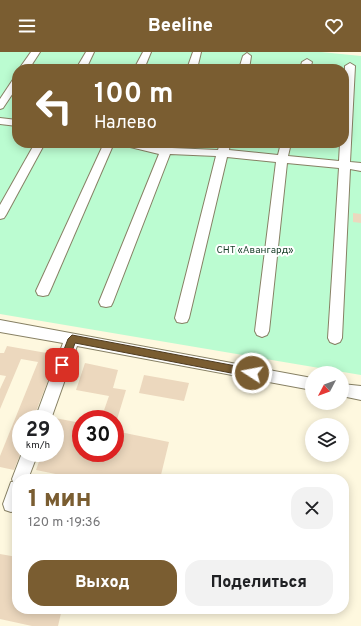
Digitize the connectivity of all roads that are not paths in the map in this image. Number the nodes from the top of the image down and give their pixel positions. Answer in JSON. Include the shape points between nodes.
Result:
{"nodes":[{"id":1,"x":36,"y":52,"type":"edge"},
{"id":2,"x":90,"y":52,"type":"edge"},
{"id":3,"x":146,"y":52,"type":"edge"},
{"id":4,"x":197,"y":52,"type":"edge"},
{"id":5,"x":247,"y":56,"type":"dead end"},
{"id":6,"x":28,"y":64,"type":"edge"},
{"id":7,"x":84,"y":64,"type":"edge"},
{"id":8,"x":142,"y":64,"type":"edge"},
{"id":9,"x":193,"y":64,"type":"edge"},
{"id":10,"x":245,"y":64,"type":"edge"},
{"id":11,"x":350,"y":66,"type":"dead end"},
{"id":12,"x":349,"y":82,"type":"edge"},
{"id":13,"x":12,"y":88,"type":"edge"},
{"id":14,"x":0,"y":106,"type":"edge"},
{"id":15,"x":0,"y":121,"type":"edge"},
{"id":16,"x":12,"y":122,"type":"edge"},
{"id":17,"x":37,"y":148,"type":"edge"},
{"id":18,"x":107,"y":148,"type":"edge"},
{"id":19,"x":146,"y":148,"type":"edge"},
{"id":20,"x":158,"y":148,"type":"edge"},
{"id":21,"x":167,"y":148,"type":"edge"},
{"id":22,"x":224,"y":148,"type":"edge"},
{"id":23,"x":285,"y":148,"type":"edge"},
{"id":24,"x":345,"y":148,"type":"edge"},
{"id":25,"x":282,"y":160,"type":"junction"},
{"id":26,"x":344,"y":165,"type":"junction"},
{"id":27,"x":361,"y":167,"type":"edge"},
{"id":28,"x":0,"y":215,"type":"edge"},
{"id":29,"x":44,"y":291,"type":"dead end"},
{"id":30,"x":106,"y":302,"type":"dead end"},
{"id":31,"x":182,"y":318,"type":"dead end"},
{"id":32,"x":0,"y":326,"type":"edge"},
{"id":33,"x":262,"y":331,"type":"dead end"},
{"id":34,"x":335,"y":338,"type":"dead end"},
{"id":35,"x":72,"y":339,"type":"junction"},
{"id":36,"x":305,"y":383,"type":"edge"},
{"id":37,"x":349,"y":391,"type":"edge"},
{"id":38,"x":361,"y":393,"type":"edge"},
{"id":39,"x":45,"y":410,"type":"edge"},
{"id":40,"x":27,"y":462,"type":"edge"},
{"id":41,"x":22,"y":474,"type":"edge"}],
"edges":[{"from":1,"to":6,"type":"street"},
{"from":2,"to":7,"type":"street"},
{"from":3,"to":8,"type":"street"},
{"from":4,"to":9,"type":"street"},
{"from":5,"to":10,"type":"street"},
{"from":11,"to":12,"type":"street"},
{"from":13,"to":14,"type":"street"},
{"from":15,"to":16,"type":"street"},
{"from":17,"to":28,"type":"street"},
{"from":18,"to":29,"type":"street"},
{"from":19,"to":20,"type":"street"},
{"from":21,"to":30,"type":"street"},
{"from":22,"to":25,"type":"street"},
{"from":22,"to":31,"type":"street"},
{"from":23,"to":25,"type":"street"},
{"from":24,"to":26,"type":"street"},
{"from":25,"to":26,"type":"street"},
{"from":25,"to":33,"type":"street"},
{"from":26,"to":27,"type":"street"},
{"from":26,"to":34,"type":"street"},
{"from":32,"to":35,"type":"street"},
{"from":35,"to":36,"type":"street"},
{"from":35,"to":39,"type":"street"},
{"from":37,"to":38,"type":"street"},
{"from":40,"to":41,"type":"street"}]}
